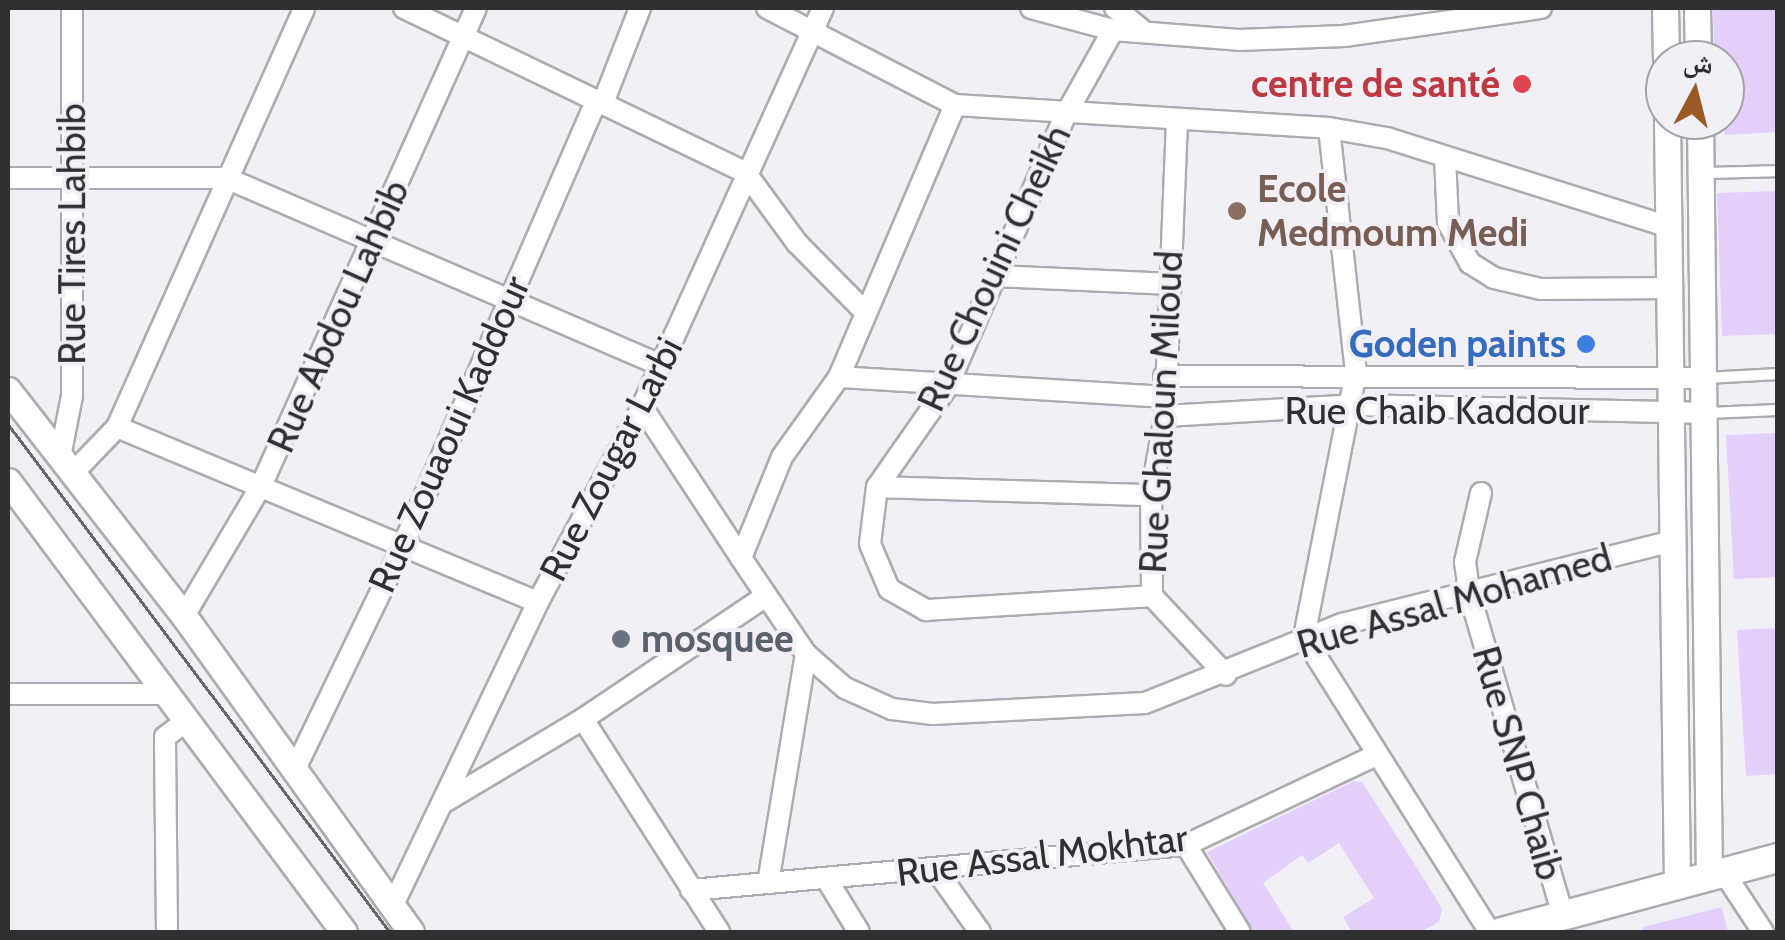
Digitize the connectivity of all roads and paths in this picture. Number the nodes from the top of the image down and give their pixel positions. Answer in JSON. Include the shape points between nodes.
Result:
{"nodes":[{"id":1,"x":72,"y":8,"type":"edge"},
{"id":2,"x":304,"y":8,"type":"edge"},
{"id":3,"x":404,"y":8,"type":"edge"},
{"id":4,"x":476,"y":8,"type":"edge"},
{"id":5,"x":640,"y":8,"type":"edge"},
{"id":6,"x":767,"y":8,"type":"edge"},
{"id":7,"x":824,"y":8,"type":"edge"},
{"id":8,"x":1031,"y":8,"type":"edge"},
{"id":9,"x":1115,"y":8,"type":"edge"},
{"id":10,"x":1541,"y":8,"type":"edge"},
{"id":11,"x":1664,"y":8,"type":"edge"},
{"id":12,"x":1696,"y":8,"type":"edge"},
{"id":13,"x":1141,"y":29,"type":"junction"},
{"id":14,"x":813,"y":30,"type":"junction"},
{"id":15,"x":1113,"y":30,"type":"junction"},
{"id":16,"x":463,"y":35,"type":"junction"},
{"id":17,"x":1665,"y":40,"type":"edge"},
{"id":18,"x":1697,"y":40,"type":"edge"},
{"id":19,"x":600,"y":101,"type":"junction"},
{"id":20,"x":955,"y":106,"type":"junction"},
{"id":21,"x":1065,"y":116,"type":"junction"},
{"id":22,"x":1177,"y":120,"type":"junction"},
{"id":23,"x":1329,"y":128,"type":"junction"},
{"id":24,"x":1668,"y":140,"type":"edge"},
{"id":25,"x":1700,"y":140,"type":"edge"},
{"id":26,"x":1445,"y":158,"type":"junction"},
{"id":27,"x":1778,"y":171,"type":"edge"},
{"id":28,"x":745,"y":172,"type":"junction"},
{"id":29,"x":1701,"y":173,"type":"junction"},
{"id":30,"x":8,"y":178,"type":"edge"},
{"id":31,"x":226,"y":178,"type":"junction"},
{"id":32,"x":74,"y":179,"type":"junction"},
{"id":33,"x":1670,"y":228,"type":"junction"},
{"id":34,"x":373,"y":240,"type":"junction"},
{"id":35,"x":994,"y":276,"type":"junction"},
{"id":36,"x":1168,"y":284,"type":"junction"},
{"id":37,"x":1671,"y":288,"type":"junction"},
{"id":38,"x":505,"y":304,"type":"junction"},
{"id":39,"x":865,"y":312,"type":"junction"},
{"id":40,"x":661,"y":365,"type":"junction"},
{"id":41,"x":1356,"y":372,"type":"junction"},
{"id":42,"x":1778,"y":374,"type":"edge"},
{"id":43,"x":1164,"y":376,"type":"junction"},
{"id":44,"x":840,"y":378,"type":"junction"},
{"id":45,"x":1672,"y":378,"type":"junction"},
{"id":46,"x":1706,"y":378,"type":"junction"},
{"id":47,"x":947,"y":387,"type":"junction"},
{"id":48,"x":8,"y":390,"type":"edge"},
{"id":49,"x":1354,"y":404,"type":"junction"},
{"id":50,"x":642,"y":407,"type":"junction"},
{"id":51,"x":1165,"y":407,"type":"junction"},
{"id":52,"x":1778,"y":410,"type":"edge"},
{"id":53,"x":1708,"y":413,"type":"junction"},
{"id":54,"x":1672,"y":414,"type":"junction"},
{"id":55,"x":117,"y":427,"type":"junction"},
{"id":56,"x":66,"y":466,"type":"junction"},
{"id":57,"x":261,"y":486,"type":"junction"},
{"id":58,"x":878,"y":487,"type":"junction"},
{"id":59,"x":10,"y":489,"type":"edge"},
{"id":60,"x":1482,"y":494,"type":"dead end"},
{"id":61,"x":1151,"y":495,"type":"junction"},
{"id":62,"x":1669,"y":542,"type":"junction"},
{"id":63,"x":401,"y":550,"type":"junction"},
{"id":64,"x":740,"y":558,"type":"junction"},
{"id":65,"x":1468,"y":592,"type":"junction"},
{"id":66,"x":1152,"y":596,"type":"junction"},
{"id":67,"x":762,"y":598,"type":"junction"},
{"id":68,"x":538,"y":602,"type":"junction"},
{"id":69,"x":184,"y":616,"type":"junction"},
{"id":70,"x":1304,"y":637,"type":"junction"},
{"id":71,"x":806,"y":654,"type":"junction"},
{"id":72,"x":1226,"y":675,"type":"junction"},
{"id":73,"x":8,"y":694,"type":"edge"},
{"id":74,"x":164,"y":694,"type":"junction"},
{"id":75,"x":583,"y":719,"type":"junction"},
{"id":76,"x":185,"y":722,"type":"junction"},
{"id":77,"x":1376,"y":754,"type":"junction"},
{"id":78,"x":296,"y":767,"type":"junction"},
{"id":79,"x":446,"y":801,"type":"junction"},
{"id":80,"x":1186,"y":845,"type":"junction"},
{"id":81,"x":1778,"y":858,"type":"edge"},
{"id":82,"x":936,"y":870,"type":"junction"},
{"id":83,"x":1716,"y":873,"type":"junction"},
{"id":84,"x":826,"y":878,"type":"junction"},
{"id":85,"x":768,"y":882,"type":"junction"},
{"id":86,"x":1677,"y":882,"type":"junction"},
{"id":87,"x":691,"y":890,"type":"junction"},
{"id":88,"x":392,"y":907,"type":"junction"},
{"id":89,"x":1580,"y":919,"type":"edge"},
{"id":90,"x":167,"y":932,"type":"edge"},
{"id":91,"x":344,"y":932,"type":"edge"},
{"id":92,"x":411,"y":932,"type":"edge"},
{"id":93,"x":719,"y":932,"type":"edge"},
{"id":94,"x":859,"y":932,"type":"edge"},
{"id":95,"x":980,"y":932,"type":"edge"},
{"id":96,"x":1240,"y":932,"type":"edge"},
{"id":97,"x":1490,"y":932,"type":"edge"},
{"id":98,"x":1502,"y":932,"type":"edge"},
{"id":99,"x":1763,"y":932,"type":"edge"}],
"edges":[{"from":1,"to":32,"type":"street","name":"Rue Tires Lahbib"},
{"from":2,"to":31,"type":"street"},
{"from":3,"to":16,"type":"street"},
{"from":4,"to":16,"type":"street","name":"Rue Abdou Lahbib"},
{"from":5,"to":19,"type":"street","name":"Rue Zouaoui Kaddour"},
{"from":6,"to":14,"type":"street"},
{"from":7,"to":14,"type":"street","name":"Rue Zougar Larbi"},
{"from":8,"to":15,"type":"street"},
{"from":9,"to":13,"type":"street"},
{"from":10,"to":13,"type":"street","via":[[1344,36],[1239,40]]},
{"from":11,"to":17,"type":"street"},
{"from":12,"to":18,"type":"street"},
{"from":13,"to":15,"type":"street"},
{"from":14,"to":20,"type":"street"},
{"from":14,"to":28,"type":"street","name":"Rue Zougar Larbi"},
{"from":15,"to":21,"type":"street","name":"Rue Chouini Cheikh"},
{"from":16,"to":19,"type":"street"},
{"from":16,"to":34,"type":"street","name":"Rue Abdou Lahbib"},
{"from":19,"to":28,"type":"street"},
{"from":19,"to":38,"type":"street","name":"Rue Zouaoui Kaddour"},
{"from":20,"to":21,"type":"street"},
{"from":20,"to":39,"type":"street"},
{"from":21,"to":22,"type":"street"},
{"from":21,"to":35,"type":"street","name":"Rue Chouini Cheikh"},
{"from":22,"to":23,"type":"street"},
{"from":22,"to":36,"type":"street","name":"Rue Ghaloun Miloud"},
{"from":23,"to":26,"type":"street"},
{"from":23,"to":41,"type":"street"},
{"from":24,"to":33,"type":"street"},
{"from":25,"to":29,"type":"street"},
{"from":26,"to":33,"type":"street"},
{"from":26,"to":37,"type":"street","via":[[1448,223],[1470,263],[1494,278],[1542,289]]},
{"from":27,"to":29,"type":"lane"},
{"from":28,"to":39,"type":"street","via":[[797,243]]},
{"from":28,"to":40,"type":"street","name":"Rue Zougar Larbi"},
{"from":29,"to":46,"type":"street"},
{"from":30,"to":32,"type":"street"},
{"from":31,"to":32,"type":"street"},
{"from":31,"to":34,"type":"street"},
{"from":31,"to":55,"type":"street"},
{"from":32,"to":56,"type":"street","name":"Rue Tires Lahbib"},
{"from":33,"to":37,"type":"street"},
{"from":34,"to":38,"type":"street"},
{"from":34,"to":57,"type":"street","name":"Rue Abdou Lahbib"},
{"from":35,"to":36,"type":"street"},
{"from":35,"to":47,"type":"street","name":"Rue Chouini Cheikh"},
{"from":36,"to":43,"type":"street","name":"Rue Ghaloun Miloud"},
{"from":37,"to":45,"type":"street"},
{"from":38,"to":40,"type":"street"},
{"from":38,"to":63,"type":"street","name":"Rue Zouaoui Kaddour"},
{"from":39,"to":44,"type":"street"},
{"from":40,"to":50,"type":"street","name":"Rue Zougar Larbi"},
{"from":41,"to":43,"type":"street"},
{"from":41,"to":45,"type":"street"},
{"from":41,"to":49,"type":"street"},
{"from":42,"to":46,"type":"lane"},
{"from":43,"to":51,"type":"street","name":"Rue Ghaloun Miloud"},
{"from":44,"to":47,"type":"street","name":"Rue Chaib Kaddour"},
{"from":44,"to":64,"type":"street","via":[[782,457]]},
{"from":45,"to":46,"type":"street"},
{"from":45,"to":54,"type":"street"},
{"from":46,"to":53,"type":"street"},
{"from":47,"to":51,"type":"street","name":"Rue Chaib Kaddour"},
{"from":47,"to":58,"type":"street","name":"Rue Chouini Cheikh"},
{"from":48,"to":56,"type":"street"},
{"from":49,"to":51,"type":"street","name":"Rue Chaib Kaddour"},
{"from":49,"to":54,"type":"street","name":"Rue Chaib Kaddour"},
{"from":49,"to":70,"type":"street"},
{"from":50,"to":64,"type":"street","name":"Rue Assal Mohamed"},
{"from":50,"to":68,"type":"street","name":"Rue Zougar Larbi"},
{"from":51,"to":61,"type":"street","name":"Rue Ghaloun Miloud"},
{"from":52,"to":53,"type":"lane"},
{"from":53,"to":54,"type":"street","name":"Rue Chaib Kaddour"},
{"from":53,"to":83,"type":"street"},
{"from":54,"to":62,"type":"street"},
{"from":55,"to":56,"type":"street"},
{"from":55,"to":57,"type":"street"},
{"from":56,"to":69,"type":"street"},
{"from":57,"to":63,"type":"street"},
{"from":57,"to":69,"type":"street","name":"Rue Abdou Lahbib"},
{"from":58,"to":61,"type":"street"},
{"from":58,"to":66,"type":"street","name":"Rue Chouini Cheikh","via":[[869,521],[875,568],[889,588],[926,610]]},
{"from":59,"to":74,"type":"street"},
{"from":60,"to":65,"type":"street","name":"Rue SNP Chaib","via":[[1465,562]]},
{"from":61,"to":66,"type":"street","name":"Rue Ghaloun Miloud"},
{"from":62,"to":65,"type":"street","name":"Rue Assal Mohamed"},
{"from":62,"to":86,"type":"street"},
{"from":63,"to":68,"type":"street"},
{"from":63,"to":78,"type":"street","name":"Rue Zouaoui Kaddour"},
{"from":64,"to":67,"type":"street","name":"Rue Assal Mohamed"},
{"from":65,"to":70,"type":"street","name":"Rue Assal Mohamed"},
{"from":65,"to":89,"type":"street","name":"Rue SNP Chaib"},
{"from":66,"to":72,"type":"street","name":"Rue Ghaloun Miloud"},
{"from":67,"to":71,"type":"street","name":"Rue Assal Mohamed"},
{"from":67,"to":75,"type":"street"},
{"from":68,"to":79,"type":"street","name":"Rue Zougar Larbi"},
{"from":69,"to":78,"type":"street"},
{"from":70,"to":72,"type":"street","name":"Rue Assal Mohamed"},
{"from":70,"to":77,"type":"street"},
{"from":71,"to":72,"type":"street","name":"Rue Assal Mohamed","via":[[868,700],[933,714],[1145,703]]},
{"from":71,"to":85,"type":"street"},
{"from":73,"to":74,"type":"street"},
{"from":74,"to":76,"type":"street"},
{"from":75,"to":79,"type":"street"},
{"from":75,"to":87,"type":"street"},
{"from":76,"to":90,"type":"street","via":[[165,737]]},
{"from":76,"to":91,"type":"street"},
{"from":77,"to":80,"type":"street","name":"Rue Assal Mokhtar"},
{"from":77,"to":97,"type":"street"},
{"from":78,"to":88,"type":"street"},
{"from":79,"to":88,"type":"street","name":"Rue Zougar Larbi"},
{"from":80,"to":82,"type":"street","name":"Rue Assal Mokhtar"},
{"from":80,"to":96,"type":"street"},
{"from":81,"to":83,"type":"main road"},
{"from":82,"to":84,"type":"street","name":"Rue Assal Mokhtar"},
{"from":82,"to":95,"type":"street"},
{"from":83,"to":86,"type":"main road"},
{"from":83,"to":99,"type":"street"},
{"from":84,"to":85,"type":"street","name":"Rue Assal Mokhtar"},
{"from":84,"to":94,"type":"street"},
{"from":85,"to":87,"type":"street","name":"Rue Assal Mokhtar"},
{"from":86,"to":89,"type":"main road"},
{"from":87,"to":93,"type":"street"},
{"from":88,"to":92,"type":"street"},
{"from":89,"to":98,"type":"main road"}]}
